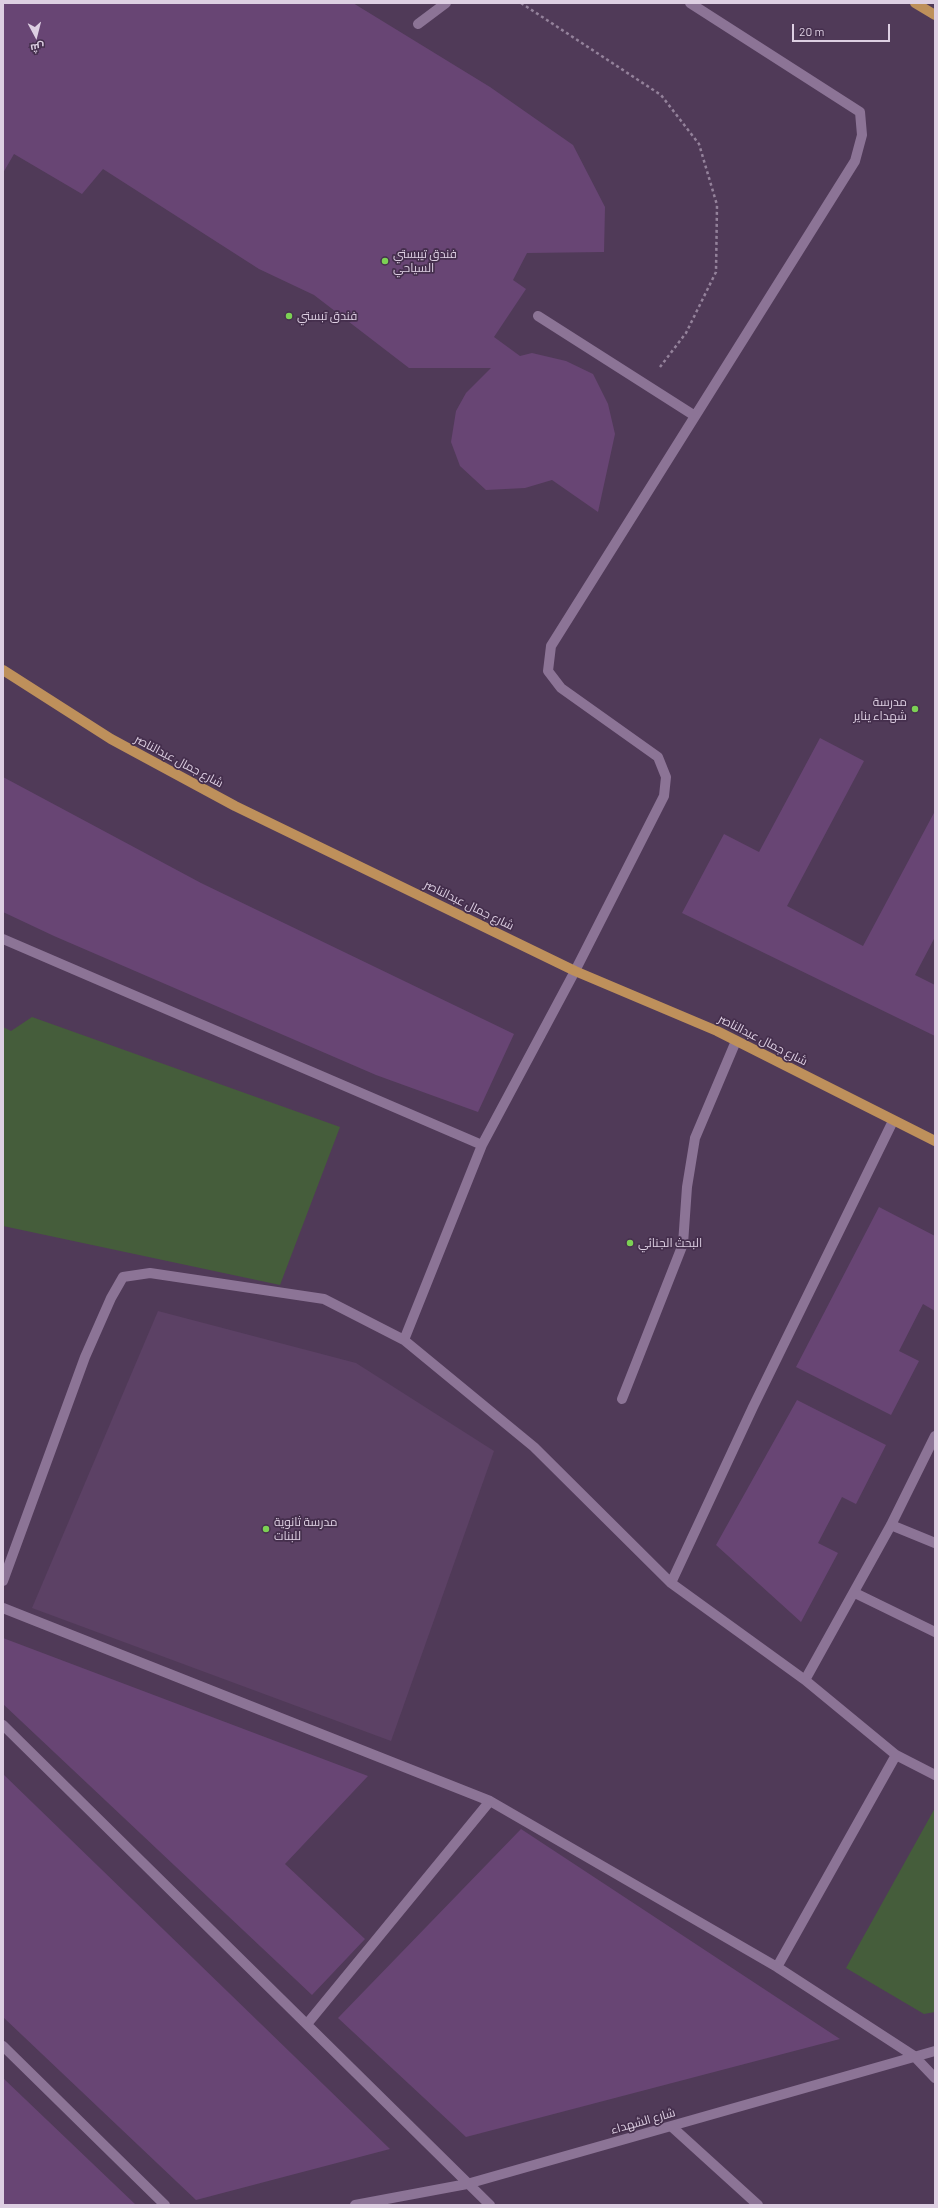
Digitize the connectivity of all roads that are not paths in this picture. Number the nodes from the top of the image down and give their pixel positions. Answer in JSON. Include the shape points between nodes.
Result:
{"nodes":[{"id":1,"x":446,"y":3,"type":"edge"},
{"id":2,"x":690,"y":3,"type":"edge"},
{"id":3,"x":914,"y":3,"type":"edge"},
{"id":4,"x":935,"y":15,"type":"edge"},
{"id":5,"x":418,"y":24,"type":"dead end"},
{"id":6,"x":538,"y":316,"type":"dead end"},
{"id":7,"x":695,"y":416,"type":"junction"},
{"id":8,"x":3,"y":670,"type":"edge"},
{"id":9,"x":3,"y":939,"type":"edge"},
{"id":10,"x":575,"y":971,"type":"junction"},
{"id":11,"x":736,"y":1041,"type":"junction"},
{"id":12,"x":893,"y":1120,"type":"junction"},
{"id":13,"x":935,"y":1141,"type":"edge"},
{"id":14,"x":482,"y":1145,"type":"junction"},
{"id":15,"x":404,"y":1340,"type":"junction"},
{"id":16,"x":622,"y":1399,"type":"dead end"},
{"id":17,"x":935,"y":1436,"type":"edge"},
{"id":18,"x":892,"y":1525,"type":"junction"},
{"id":19,"x":935,"y":1543,"type":"edge"},
{"id":20,"x":3,"y":1581,"type":"edge"},
{"id":21,"x":671,"y":1583,"type":"junction"},
{"id":22,"x":855,"y":1592,"type":"junction"},
{"id":23,"x":3,"y":1608,"type":"edge"},
{"id":24,"x":935,"y":1632,"type":"edge"},
{"id":25,"x":805,"y":1680,"type":"junction"},
{"id":26,"x":3,"y":1725,"type":"edge"},
{"id":27,"x":896,"y":1755,"type":"junction"},
{"id":28,"x":935,"y":1775,"type":"edge"},
{"id":29,"x":490,"y":1801,"type":"junction"},
{"id":30,"x":777,"y":1967,"type":"junction"},
{"id":31,"x":307,"y":2024,"type":"junction"},
{"id":32,"x":3,"y":2046,"type":"edge"},
{"id":33,"x":935,"y":2050,"type":"edge"},
{"id":34,"x":914,"y":2056,"type":"junction"},
{"id":35,"x":935,"y":2078,"type":"edge"},
{"id":36,"x":671,"y":2126,"type":"junction"},
{"id":37,"x":467,"y":2184,"type":"junction"},
{"id":38,"x":165,"y":2205,"type":"edge"},
{"id":39,"x":355,"y":2205,"type":"edge"},
{"id":40,"x":490,"y":2205,"type":"edge"},
{"id":41,"x":758,"y":2205,"type":"edge"}],
"edges":[{"from":1,"to":5,"type":"street"},
{"from":2,"to":7,"type":"street","via":[[860,112],[862,135],[855,161]]},
{"from":3,"to":4,"type":"main road"},
{"from":6,"to":7,"type":"street"},
{"from":7,"to":10,"type":"street","via":[[551,646],[548,671],[561,688],[658,757],[666,777],[664,796]]},
{"from":8,"to":10,"type":"main road","name":"شارع جمال عبدالناصر","via":[[111,739],[235,806]]},
{"from":9,"to":14,"type":"street"},
{"from":10,"to":11,"type":"main road","name":"شارع جمال عبدالناصر"},
{"from":10,"to":14,"type":"street"},
{"from":11,"to":12,"type":"main road","name":"شارع جمال عبدالناصر"},
{"from":11,"to":16,"type":"street","via":[[695,1138],[687,1187],[683,1244]]},
{"from":12,"to":13,"type":"main road","name":"شارع جمال عبدالناصر"},
{"from":12,"to":21,"type":"street","via":[[753,1406]]},
{"from":14,"to":15,"type":"street"},
{"from":15,"to":20,"type":"street","via":[[324,1299],[150,1273],[123,1277],[85,1357]]},
{"from":15,"to":21,"type":"street","via":[[534,1447]]},
{"from":17,"to":18,"type":"street"},
{"from":18,"to":19,"type":"street"},
{"from":18,"to":22,"type":"street"},
{"from":21,"to":25,"type":"street"},
{"from":22,"to":24,"type":"street"},
{"from":22,"to":25,"type":"street"},
{"from":23,"to":29,"type":"street"},
{"from":25,"to":27,"type":"street"},
{"from":26,"to":31,"type":"street"},
{"from":27,"to":28,"type":"street"},
{"from":27,"to":30,"type":"street"},
{"from":29,"to":30,"type":"street"},
{"from":29,"to":31,"type":"street"},
{"from":30,"to":34,"type":"street"},
{"from":31,"to":37,"type":"street"},
{"from":32,"to":38,"type":"street"},
{"from":33,"to":34,"type":"street","name":"شارع الشهداء"},
{"from":34,"to":35,"type":"street"},
{"from":34,"to":36,"type":"street","name":"شارع الشهداء"},
{"from":36,"to":37,"type":"street","name":"شارع الشهداء"},
{"from":36,"to":41,"type":"street"},
{"from":37,"to":39,"type":"street","name":"شارع الشهداء"},
{"from":37,"to":40,"type":"street"}]}
